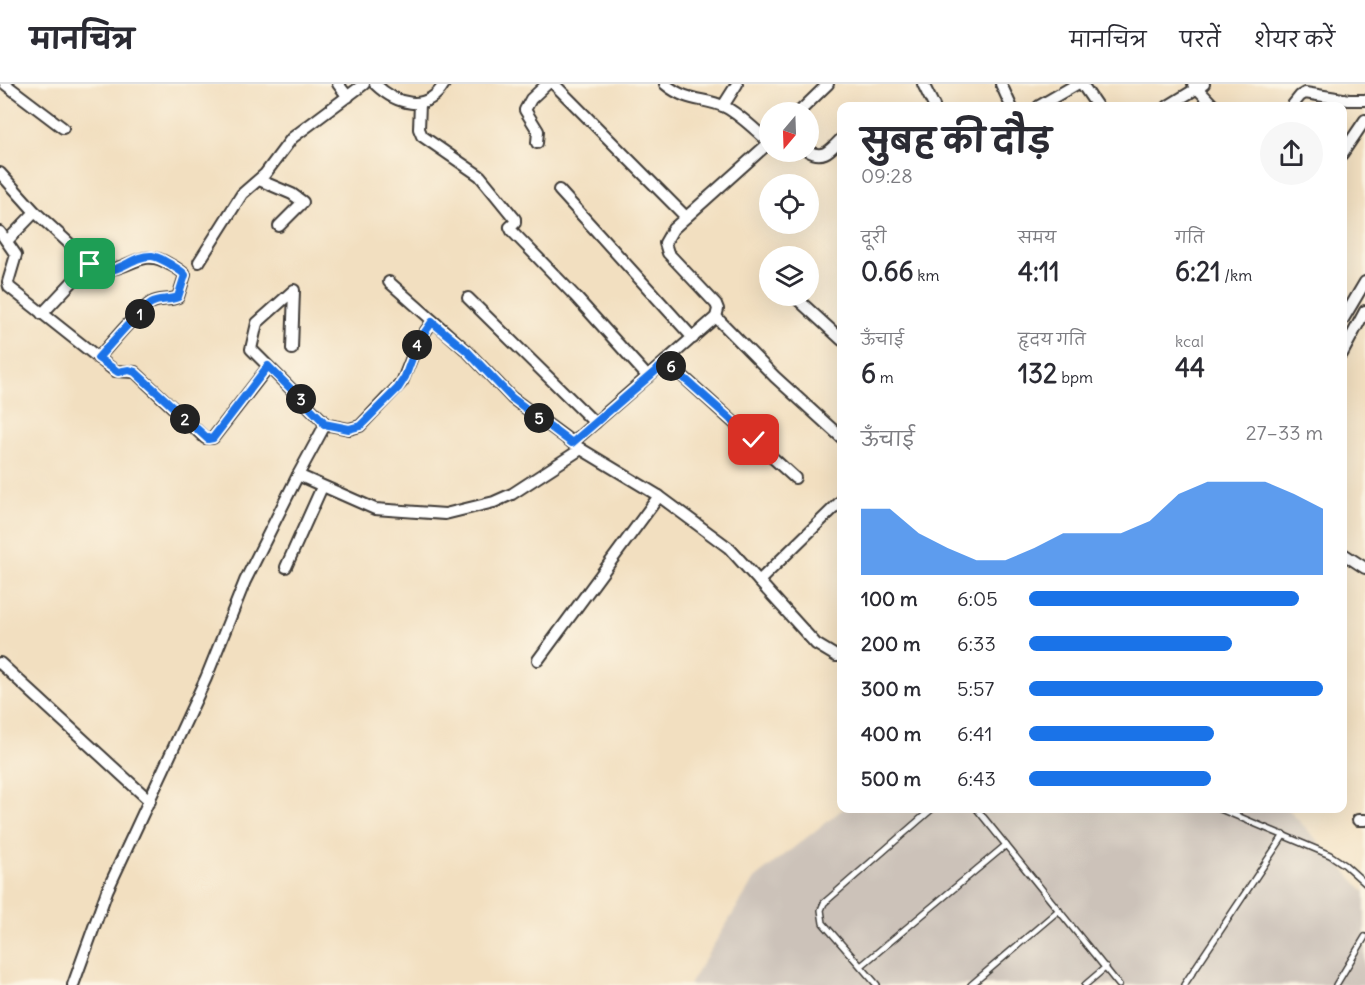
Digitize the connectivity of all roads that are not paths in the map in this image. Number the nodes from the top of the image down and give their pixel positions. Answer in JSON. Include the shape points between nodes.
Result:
{"nodes":[{"id":1,"x":5,"y":84,"type":"edge"},
{"id":2,"x":338,"y":84,"type":"edge"},
{"id":3,"x":364,"y":84,"type":"edge"},
{"id":4,"x":375,"y":84,"type":"edge"},
{"id":5,"x":444,"y":84,"type":"edge"},
{"id":6,"x":547,"y":84,"type":"edge"},
{"id":7,"x":554,"y":84,"type":"edge"},
{"id":8,"x":736,"y":84,"type":"edge"},
{"id":9,"x":828,"y":84,"type":"edge"},
{"id":10,"x":923,"y":84,"type":"edge"},
{"id":11,"x":1001,"y":84,"type":"edge"},
{"id":12,"x":1077,"y":84,"type":"edge"},
{"id":13,"x":1082,"y":84,"type":"edge"},
{"id":14,"x":1198,"y":85,"type":"edge"},
{"id":15,"x":670,"y":86,"type":"edge"},
{"id":16,"x":348,"y":97,"type":"junction"},
{"id":17,"x":1365,"y":99,"type":"edge"},
{"id":18,"x":809,"y":102,"type":"edge"},
{"id":19,"x":932,"y":102,"type":"edge"},
{"id":20,"x":1009,"y":102,"type":"edge"},
{"id":21,"x":1046,"y":102,"type":"edge"},
{"id":22,"x":1094,"y":102,"type":"edge"},
{"id":23,"x":1174,"y":102,"type":"edge"},
{"id":24,"x":1212,"y":102,"type":"edge"},
{"id":25,"x":1295,"y":102,"type":"edge"},
{"id":26,"x":420,"y":103,"type":"junction"},
{"id":27,"x":723,"y":106,"type":"junction"},
{"id":28,"x":1365,"y":120,"type":"edge"},
{"id":29,"x":63,"y":128,"type":"dead end"},
{"id":30,"x":759,"y":134,"type":"edge"},
{"id":31,"x":837,"y":142,"type":"edge"},
{"id":32,"x":537,"y":143,"type":"dead end"},
{"id":33,"x":1347,"y":147,"type":"edge"},
{"id":34,"x":759,"y":151,"type":"edge"},
{"id":35,"x":819,"y":155,"type":"edge"},
{"id":36,"x":0,"y":173,"type":"edge"},
{"id":37,"x":259,"y":180,"type":"junction"},
{"id":38,"x":558,"y":190,"type":"dead end"},
{"id":39,"x":35,"y":212,"type":"junction"},
{"id":40,"x":686,"y":217,"type":"junction"},
{"id":41,"x":279,"y":226,"type":"dead end"},
{"id":42,"x":4,"y":237,"type":"edge"},
{"id":43,"x":199,"y":262,"type":"dead end"},
{"id":44,"x":90,"y":264,"type":"junction"},
{"id":45,"x":389,"y":282,"type":"dead end"},
{"id":46,"x":1365,"y":282,"type":"edge"},
{"id":47,"x":468,"y":298,"type":"dead end"},
{"id":48,"x":805,"y":306,"type":"edge"},
{"id":49,"x":1365,"y":311,"type":"edge"},
{"id":50,"x":1347,"y":313,"type":"edge"},
{"id":51,"x":42,"y":314,"type":"junction"},
{"id":52,"x":716,"y":317,"type":"junction"},
{"id":53,"x":432,"y":322,"type":"junction"},
{"id":54,"x":837,"y":335,"type":"edge"},
{"id":55,"x":693,"y":338,"type":"junction"},
{"id":56,"x":1347,"y":345,"type":"edge"},
{"id":57,"x":292,"y":349,"type":"dead end"},
{"id":58,"x":98,"y":358,"type":"junction"},
{"id":59,"x":666,"y":362,"type":"junction"},
{"id":60,"x":268,"y":366,"type":"junction"},
{"id":61,"x":648,"y":377,"type":"junction"},
{"id":62,"x":595,"y":423,"type":"junction"},
{"id":63,"x":324,"y":424,"type":"junction"},
{"id":64,"x":837,"y":433,"type":"edge"},
{"id":65,"x":576,"y":446,"type":"junction"},
{"id":66,"x":298,"y":475,"type":"junction"},
{"id":67,"x":795,"y":478,"type":"dead end"},
{"id":68,"x":322,"y":487,"type":"junction"},
{"id":69,"x":659,"y":496,"type":"junction"},
{"id":70,"x":837,"y":505,"type":"edge"},
{"id":71,"x":1347,"y":556,"type":"edge"},
{"id":72,"x":286,"y":567,"type":"dead end"},
{"id":73,"x":1365,"y":568,"type":"edge"},
{"id":74,"x":759,"y":581,"type":"junction"},
{"id":75,"x":837,"y":656,"type":"edge"},
{"id":76,"x":538,"y":660,"type":"dead end"},
{"id":77,"x":0,"y":663,"type":"edge"},
{"id":78,"x":150,"y":801,"type":"junction"},
{"id":79,"x":927,"y":813,"type":"edge"},
{"id":80,"x":980,"y":813,"type":"edge"},
{"id":81,"x":1230,"y":813,"type":"edge"},
{"id":82,"x":1284,"y":835,"type":"junction"},
{"id":83,"x":1006,"y":846,"type":"junction"},
{"id":84,"x":1365,"y":883,"type":"edge"},
{"id":85,"x":1059,"y":910,"type":"junction"},
{"id":86,"x":1365,"y":937,"type":"edge"},
{"id":87,"x":861,"y":966,"type":"junction"},
{"id":88,"x":1106,"y":967,"type":"junction"},
{"id":89,"x":1338,"y":984,"type":"edge"},
{"id":90,"x":73,"y":985,"type":"edge"},
{"id":91,"x":877,"y":985,"type":"edge"},
{"id":92,"x":971,"y":985,"type":"edge"},
{"id":93,"x":1085,"y":985,"type":"edge"},
{"id":94,"x":1119,"y":985,"type":"edge"},
{"id":95,"x":1184,"y":985,"type":"edge"}],
"edges":[{"from":1,"to":29,"type":"street"},
{"from":2,"to":16,"type":"street"},
{"from":3,"to":16,"type":"street"},
{"from":4,"to":26,"type":"street","via":[[393,99]]},
{"from":5,"to":26,"type":"street","via":[[435,95]]},
{"from":6,"to":32,"type":"street","via":[[525,110],[538,131]]},
{"from":7,"to":40,"type":"street"},
{"from":8,"to":27,"type":"street"},
{"from":9,"to":18,"type":"street"},
{"from":10,"to":19,"type":"street"},
{"from":11,"to":20,"type":"street"},
{"from":12,"to":21,"type":"street"},
{"from":13,"to":22,"type":"street"},
{"from":14,"to":23,"type":"street"},
{"from":14,"to":24,"type":"street"},
{"from":15,"to":27,"type":"street","via":[[690,99]]},
{"from":16,"to":37,"type":"street","via":[[300,130]]},
{"from":17,"to":25,"type":"street","via":[[1305,93]]},
{"from":26,"to":61,"type":"street","via":[[422,136],[486,183],[515,219],[512,231]]},
{"from":27,"to":30,"type":"street"},
{"from":28,"to":33,"type":"street"},
{"from":31,"to":35,"type":"street"},
{"from":34,"to":40,"type":"street"},
{"from":36,"to":39,"type":"street"},
{"from":37,"to":41,"type":"street","via":[[303,202]]},
{"from":37,"to":43,"type":"street","via":[[242,194]]},
{"from":38,"to":55,"type":"street"},
{"from":39,"to":42,"type":"street"},
{"from":39,"to":44,"type":"street"},
{"from":40,"to":52,"type":"street","via":[[667,236],[665,248],[716,304]]},
{"from":42,"to":51,"type":"street","via":[[16,255],[9,287]]},
{"from":44,"to":51,"type":"street"},
{"from":44,"to":58,"type":"street","via":[[115,270],[152,256],[185,275],[178,297],[148,305]]},
{"from":45,"to":53,"type":"street"},
{"from":46,"to":50,"type":"street"},
{"from":47,"to":62,"type":"street"},
{"from":48,"to":54,"type":"street"},
{"from":49,"to":56,"type":"street"},
{"from":51,"to":58,"type":"street"},
{"from":52,"to":55,"type":"street"},
{"from":52,"to":64,"type":"street"},
{"from":53,"to":63,"type":"street","via":[[418,342],[398,388],[360,426],[349,429]]},
{"from":53,"to":65,"type":"street","via":[[467,351],[512,398]]},
{"from":55,"to":59,"type":"street"},
{"from":57,"to":60,"type":"street","via":[[294,290],[256,323],[251,349]]},
{"from":58,"to":60,"type":"street","via":[[118,372],[135,372],[208,439],[213,438]]},
{"from":59,"to":61,"type":"street"},
{"from":59,"to":67,"type":"street"},
{"from":60,"to":63,"type":"street"},
{"from":61,"to":62,"type":"street"},
{"from":62,"to":65,"type":"street"},
{"from":63,"to":66,"type":"street"},
{"from":65,"to":68,"type":"street","via":[[512,494],[445,514],[375,509]]},
{"from":65,"to":69,"type":"street"},
{"from":66,"to":68,"type":"street"},
{"from":66,"to":78,"type":"street","via":[[245,581]]},
{"from":68,"to":72,"type":"street"},
{"from":69,"to":74,"type":"street","via":[[729,548]]},
{"from":69,"to":76,"type":"street"},
{"from":70,"to":74,"type":"street"},
{"from":71,"to":73,"type":"street"},
{"from":74,"to":75,"type":"street","via":[[816,644]]},
{"from":77,"to":78,"type":"street"},
{"from":78,"to":90,"type":"street","via":[[107,891]]},
{"from":79,"to":87,"type":"lane","via":[[824,903],[823,923]]},
{"from":80,"to":83,"type":"lane"},
{"from":81,"to":82,"type":"lane"},
{"from":82,"to":84,"type":"lane","via":[[1330,855]]},
{"from":82,"to":95,"type":"lane"},
{"from":83,"to":85,"type":"lane"},
{"from":83,"to":87,"type":"lane"},
{"from":85,"to":88,"type":"lane"},
{"from":85,"to":92,"type":"lane"},
{"from":86,"to":89,"type":"lane"},
{"from":87,"to":91,"type":"lane"},
{"from":88,"to":93,"type":"lane"},
{"from":88,"to":94,"type":"lane"}]}
